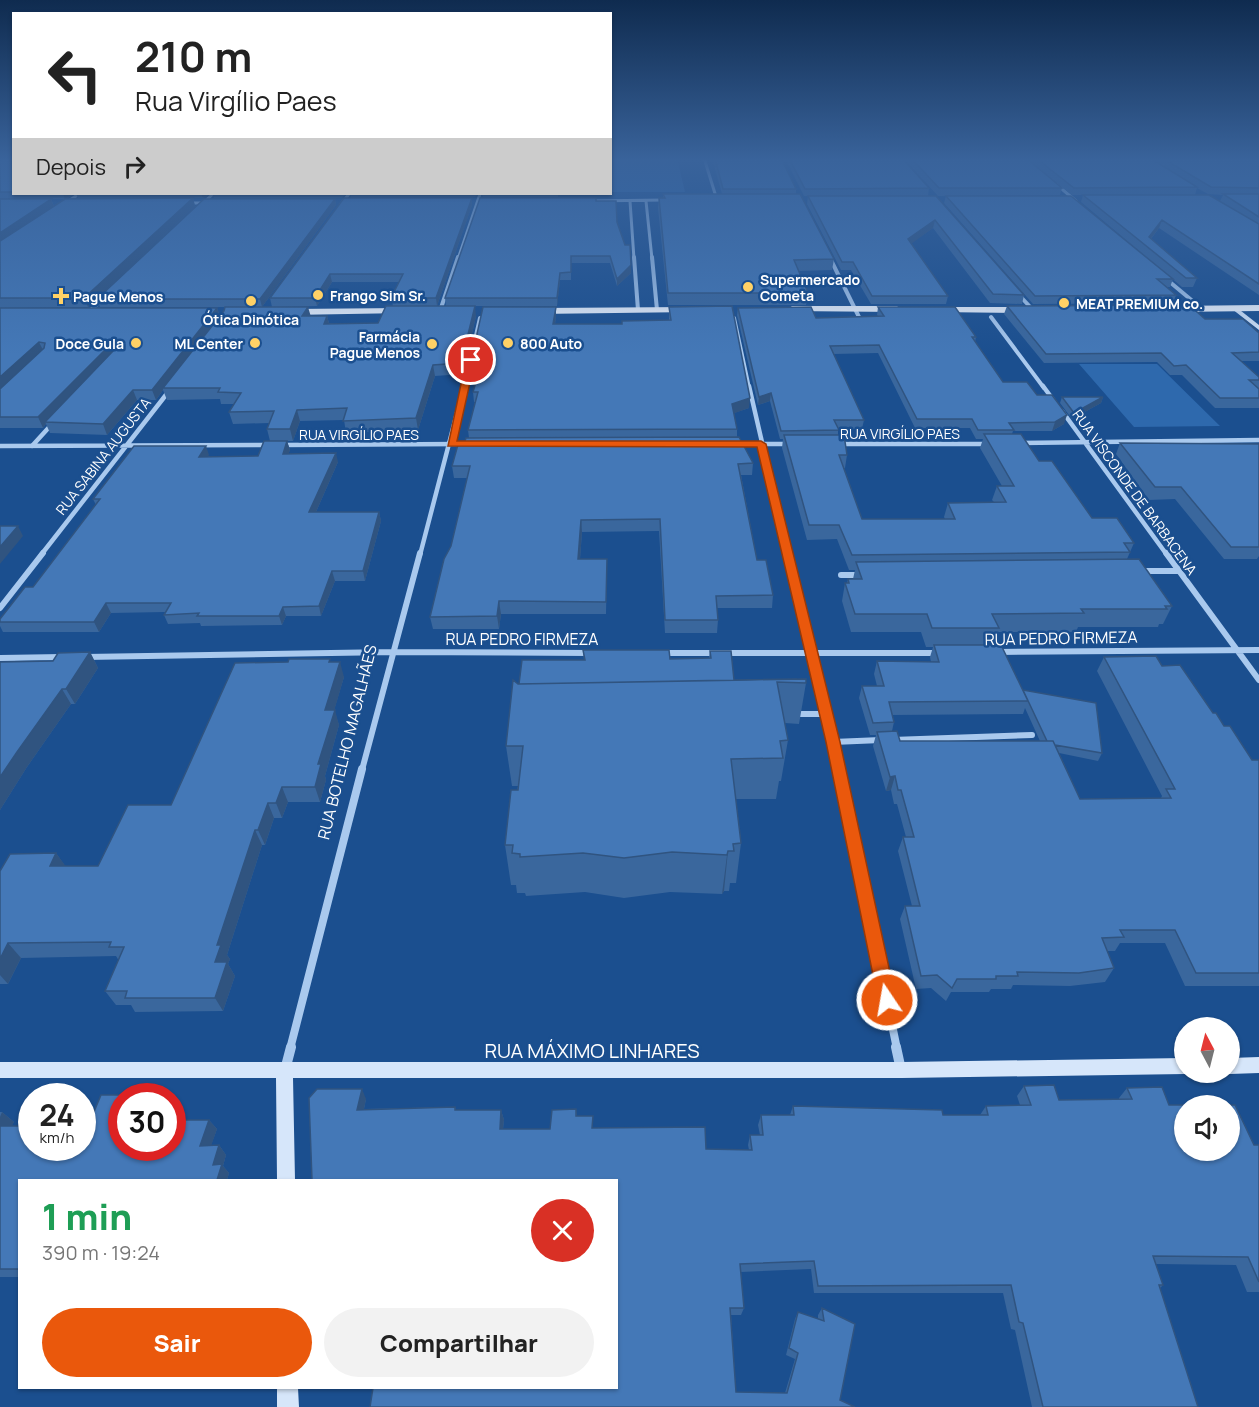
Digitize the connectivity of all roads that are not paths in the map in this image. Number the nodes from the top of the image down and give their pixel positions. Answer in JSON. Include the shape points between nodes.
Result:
{"nodes":[{"id":1,"x":470,"y":224,"type":"edge"},
{"id":2,"x":632,"y":224,"type":"edge"},
{"id":3,"x":648,"y":224,"type":"edge"},
{"id":4,"x":828,"y":254,"type":"edge"},
{"id":5,"x":1164,"y":276,"type":"edge"},
{"id":6,"x":1012,"y":286,"type":"edge"},
{"id":7,"x":105,"y":297,"type":"edge"},
{"id":8,"x":1201,"y":308,"type":"junction"},
{"id":9,"x":1234,"y":308,"type":"junction"},
{"id":10,"x":1259,"y":308,"type":"edge"},
{"id":11,"x":638,"y":310,"type":"junction"},
{"id":12,"x":657,"y":310,"type":"junction"},
{"id":13,"x":1038,"y":312,"type":"junction"},
{"id":14,"x":781,"y":313,"type":"edge"},
{"id":15,"x":857,"y":313,"type":"junction"},
{"id":16,"x":907,"y":313,"type":"edge"},
{"id":17,"x":440,"y":314,"type":"edge"},
{"id":18,"x":724,"y":314,"type":"edge"},
{"id":19,"x":735,"y":314,"type":"junction"},
{"id":20,"x":89,"y":315,"type":"edge"},
{"id":21,"x":285,"y":315,"type":"edge"},
{"id":22,"x":413,"y":315,"type":"edge"},
{"id":23,"x":480,"y":315,"type":"edge"},
{"id":24,"x":1243,"y":316,"type":"junction"},
{"id":25,"x":1259,"y":316,"type":"edge"},
{"id":26,"x":991,"y":317,"type":"junction"},
{"id":27,"x":746,"y":318,"type":"edge"},
{"id":28,"x":1259,"y":328,"type":"edge"},
{"id":29,"x":176,"y":382,"type":"edge"},
{"id":30,"x":53,"y":423,"type":"edge"},
{"id":31,"x":1259,"y":440,"type":"edge"},
{"id":32,"x":1086,"y":443,"type":"junction"},
{"id":33,"x":451,"y":444,"type":"junction"},
{"id":34,"x":475,"y":444,"type":"edge"},
{"id":35,"x":726,"y":444,"type":"edge"},
{"id":36,"x":761,"y":444,"type":"junction"},
{"id":37,"x":796,"y":444,"type":"edge"},
{"id":38,"x":831,"y":444,"type":"edge"},
{"id":39,"x":993,"y":444,"type":"edge"},
{"id":40,"x":1016,"y":444,"type":"edge"},
{"id":41,"x":128,"y":445,"type":"junction"},
{"id":42,"x":0,"y":446,"type":"edge"},
{"id":43,"x":32,"y":446,"type":"junction"},
{"id":44,"x":1130,"y":571,"type":"edge"},
{"id":45,"x":1176,"y":571,"type":"junction"},
{"id":46,"x":841,"y":575,"type":"dead end"},
{"id":47,"x":864,"y":575,"type":"edge"},
{"id":48,"x":0,"y":608,"type":"edge"},
{"id":49,"x":1237,"y":650,"type":"junction"},
{"id":50,"x":1259,"y":650,"type":"edge"},
{"id":51,"x":392,"y":652,"type":"junction"},
{"id":52,"x":988,"y":652,"type":"edge"},
{"id":53,"x":595,"y":653,"type":"edge"},
{"id":54,"x":655,"y":653,"type":"edge"},
{"id":55,"x":940,"y":653,"type":"edge"},
{"id":56,"x":810,"y":654,"type":"junction"},
{"id":57,"x":0,"y":658,"type":"edge"},
{"id":58,"x":1259,"y":680,"type":"edge"},
{"id":59,"x":791,"y":714,"type":"edge"},
{"id":60,"x":826,"y":714,"type":"junction"},
{"id":61,"x":1032,"y":735,"type":"dead end"},
{"id":62,"x":833,"y":742,"type":"junction"},
{"id":63,"x":1259,"y":1065,"type":"edge"},
{"id":64,"x":1174,"y":1066,"type":"edge"},
{"id":65,"x":1240,"y":1066,"type":"edge"},
{"id":66,"x":0,"y":1070,"type":"edge"},
{"id":67,"x":902,"y":1070,"type":"junction"},
{"id":68,"x":284,"y":1071,"type":"junction"},
{"id":69,"x":286,"y":1179,"type":"edge"},
{"id":70,"x":288,"y":1389,"type":"edge"},
{"id":71,"x":288,"y":1407,"type":"edge"}],
"edges":[{"from":1,"to":17,"type":"street"},
{"from":2,"to":11,"type":"street"},
{"from":3,"to":12,"type":"street"},
{"from":4,"to":15,"type":"street"},
{"from":5,"to":8,"type":"street"},
{"from":6,"to":13,"type":"street"},
{"from":7,"to":20,"type":"street"},
{"from":8,"to":9,"type":"main road"},
{"from":8,"to":24,"type":"main road","via":[[1165,312]]},
{"from":9,"to":10,"type":"main road"},
{"from":9,"to":24,"type":"street"},
{"from":11,"to":12,"type":"main road"},
{"from":11,"to":12,"type":"main road","via":[[524,314],[701,314]]},
{"from":13,"to":26,"type":"main road"},
{"from":13,"to":26,"type":"main road","via":[[930,313]]},
{"from":14,"to":15,"type":"main road"},
{"from":15,"to":16,"type":"main road"},
{"from":18,"to":19,"type":"main road"},
{"from":19,"to":27,"type":"main road"},
{"from":19,"to":36,"type":"street"},
{"from":21,"to":22,"type":"main road"},
{"from":23,"to":33,"type":"street","name":"RUA BOTELHO MAGALHÃES"},
{"from":24,"to":25,"type":"main road"},
{"from":24,"to":28,"type":"street"},
{"from":26,"to":32,"type":"street","name":"RUA VISCONDE DE BARBACENA"},
{"from":29,"to":41,"type":"street","name":"RUA SABINA AUGUSTA"},
{"from":30,"to":43,"type":"street"},
{"from":31,"to":32,"type":"street"},
{"from":32,"to":40,"type":"street"},
{"from":32,"to":45,"type":"street","name":"RUA VISCONDE DE BARBACENA"},
{"from":33,"to":34,"type":"street","name":"RUA VIRGÍLIO PAES"},
{"from":33,"to":41,"type":"street","name":"RUA VIRGÍLIO PAES"},
{"from":33,"to":51,"type":"street","name":"RUA BOTELHO MAGALHÃES"},
{"from":35,"to":36,"type":"street"},
{"from":36,"to":37,"type":"street"},
{"from":36,"to":56,"type":"street"},
{"from":38,"to":39,"type":"street","name":"RUA VIRGÍLIO PAES"},
{"from":41,"to":43,"type":"street","name":"RUA VIRGÍLIO PAES"},
{"from":41,"to":48,"type":"street","name":"RUA SABINA AUGUSTA"},
{"from":42,"to":43,"type":"street","name":"RUA VIRGÍLIO PAES"},
{"from":44,"to":45,"type":"street"},
{"from":45,"to":49,"type":"street","name":"RUA VISCONDE DE BARBACENA"},
{"from":46,"to":47,"type":"street"},
{"from":49,"to":50,"type":"street","name":"RUA PEDRO FIRMEZA"},
{"from":49,"to":52,"type":"street","name":"RUA PEDRO FIRMEZA"},
{"from":49,"to":58,"type":"street","name":"RUA VISCONDE DE BARBACENA"},
{"from":51,"to":53,"type":"street","name":"RUA PEDRO FIRMEZA"},
{"from":51,"to":57,"type":"street","name":"RUA PEDRO FIRMEZA"},
{"from":51,"to":68,"type":"street","name":"RUA BOTELHO MAGALHÃES"},
{"from":54,"to":56,"type":"street"},
{"from":55,"to":56,"type":"street"},
{"from":56,"to":60,"type":"street"},
{"from":59,"to":60,"type":"street"},
{"from":60,"to":62,"type":"street"},
{"from":61,"to":62,"type":"street"},
{"from":62,"to":67,"type":"street"},
{"from":63,"to":65,"type":"street"},
{"from":64,"to":67,"type":"street","name":"RUA MÁXIMO LINHARES"},
{"from":66,"to":68,"type":"street","name":"RUA MÁXIMO LINHARES"},
{"from":67,"to":68,"type":"street","name":"RUA MÁXIMO LINHARES"},
{"from":68,"to":69,"type":"street","name":"RUA BOTELHO MAGALHÃES"},
{"from":70,"to":71,"type":"street"}]}
